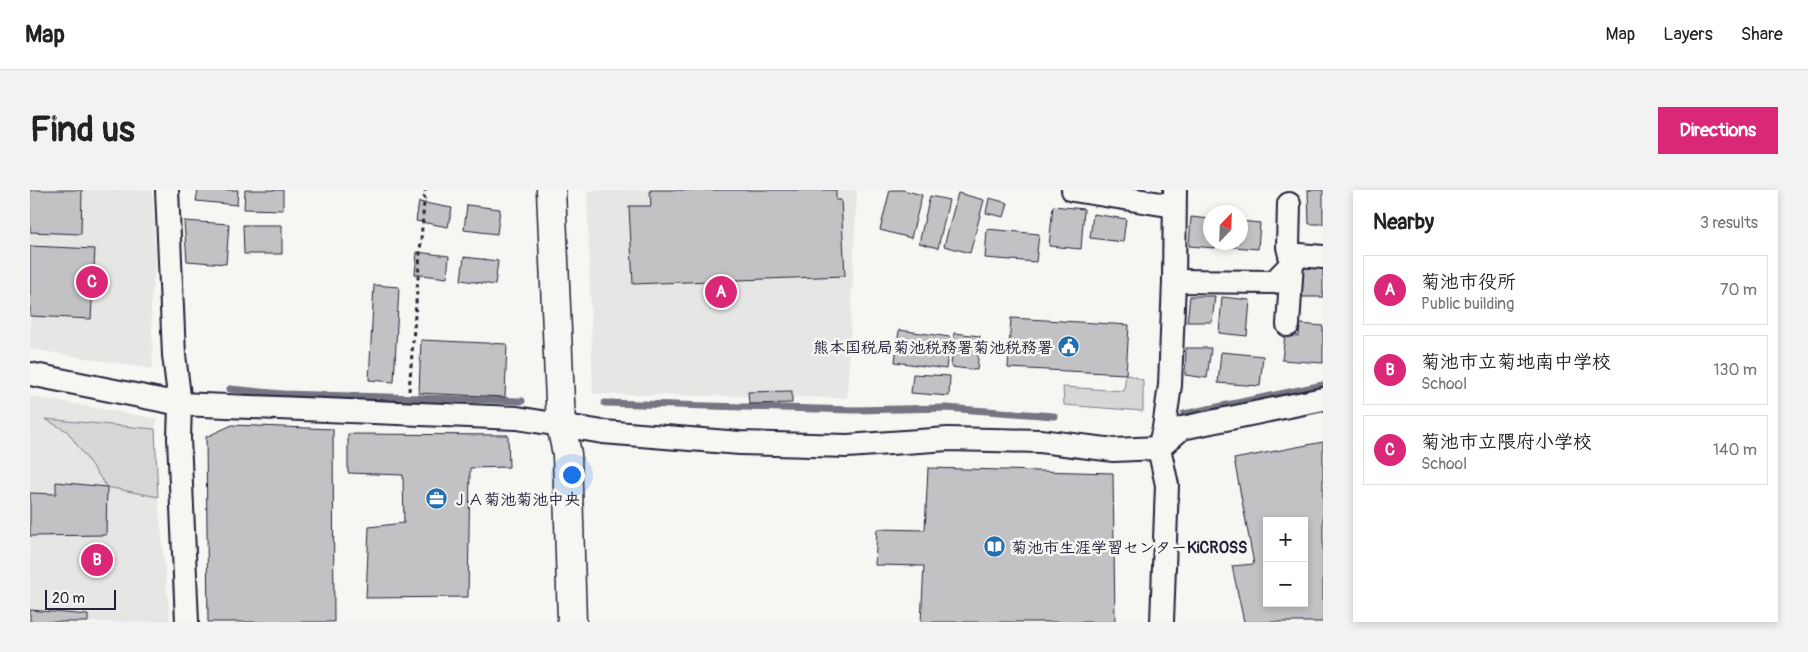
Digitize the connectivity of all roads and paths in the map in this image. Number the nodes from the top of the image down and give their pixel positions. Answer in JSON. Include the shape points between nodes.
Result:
{"nodes":[{"id":1,"x":167,"y":190,"type":"edge"},
{"id":2,"x":425,"y":190,"type":"edge"},
{"id":3,"x":551,"y":190,"type":"edge"},
{"id":4,"x":1073,"y":190,"type":"edge"},
{"id":5,"x":1174,"y":198,"type":"edge"},
{"id":6,"x":1289,"y":204,"type":"dead end"},
{"id":7,"x":1323,"y":257,"type":"edge"},
{"id":8,"x":1292,"y":264,"type":"junction"},
{"id":9,"x":1174,"y":281,"type":"junction"},
{"id":10,"x":1288,"y":325,"type":"dead end"},
{"id":11,"x":30,"y":374,"type":"edge"},
{"id":12,"x":1323,"y":399,"type":"edge"},
{"id":13,"x":180,"y":404,"type":"junction"},
{"id":14,"x":408,"y":413,"type":"junction"},
{"id":15,"x":561,"y":425,"type":"junction"},
{"id":16,"x":1159,"y":448,"type":"junction"},
{"id":17,"x":187,"y":622,"type":"edge"},
{"id":18,"x":572,"y":622,"type":"edge"},
{"id":19,"x":1162,"y":622,"type":"edge"}],
"edges":[{"from":1,"to":13,"type":"street","via":[[174,355]]},
{"from":2,"to":14,"type":"path"},
{"from":3,"to":15,"type":"street"},
{"from":4,"to":5,"type":"street"},
{"from":5,"to":9,"type":"street"},
{"from":6,"to":8,"type":"street","via":[[1288,247]]},
{"from":7,"to":8,"type":"street","via":[[1300,255]]},
{"from":8,"to":9,"type":"street","via":[[1274,282]]},
{"from":8,"to":10,"type":"street"},
{"from":9,"to":16,"type":"street","via":[[1170,385]]},
{"from":11,"to":13,"type":"street"},
{"from":12,"to":16,"type":"street","via":[[1182,428]]},
{"from":13,"to":14,"type":"street"},
{"from":13,"to":17,"type":"street"},
{"from":14,"to":15,"type":"street","via":[[517,418]]},
{"from":15,"to":16,"type":"street","via":[[603,432],[740,443],[847,446],[948,439],[1040,441],[1114,450]]},
{"from":15,"to":18,"type":"street","via":[[567,454]]},
{"from":16,"to":19,"type":"street","via":[[1167,486]]}]}
